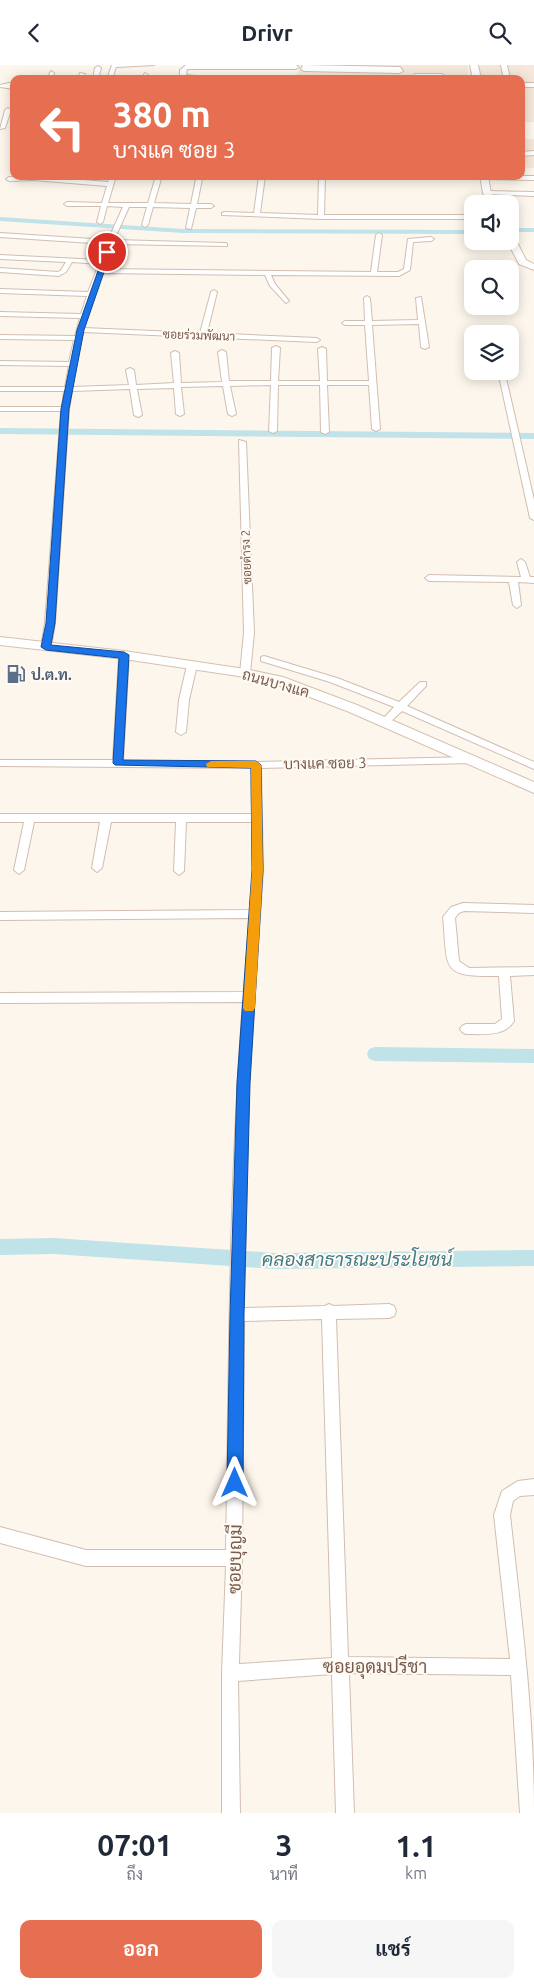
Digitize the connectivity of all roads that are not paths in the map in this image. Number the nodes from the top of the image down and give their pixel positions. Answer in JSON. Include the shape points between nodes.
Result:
{"nodes":[{"id":1,"x":151,"y":65,"type":"edge"},
{"id":2,"x":184,"y":66,"type":"edge"},
{"id":3,"x":277,"y":66,"type":"edge"},
{"id":4,"x":296,"y":67,"type":"dead end"},
{"id":5,"x":309,"y":67,"type":"edge"},
{"id":6,"x":98,"y":68,"type":"dead end"},
{"id":7,"x":256,"y":68,"type":"edge"},
{"id":8,"x":367,"y":69,"type":"junction"},
{"id":9,"x":97,"y":75,"type":"edge"},
{"id":10,"x":111,"y":75,"type":"edge"},
{"id":11,"x":10,"y":112,"type":"edge"},
{"id":12,"x":2,"y":128,"type":"dead end"},
{"id":13,"x":59,"y":180,"type":"edge"},
{"id":14,"x":111,"y":180,"type":"edge"},
{"id":15,"x":157,"y":180,"type":"edge"},
{"id":16,"x":199,"y":180,"type":"edge"},
{"id":17,"x":261,"y":180,"type":"edge"},
{"id":18,"x":322,"y":180,"type":"edge"},
{"id":19,"x":485,"y":180,"type":"edge"},
{"id":20,"x":110,"y":184,"type":"junction"},
{"id":21,"x":487,"y":193,"type":"joint"},
{"id":22,"x":534,"y":193,"type":"edge"},
{"id":23,"x":67,"y":204,"type":"dead end"},
{"id":24,"x":104,"y":205,"type":"junction"},
{"id":25,"x":127,"y":205,"type":"junction"},
{"id":26,"x":151,"y":205,"type":"junction"},
{"id":27,"x":193,"y":206,"type":"junction"},
{"id":28,"x":211,"y":207,"type":"dead end"},
{"id":29,"x":224,"y":214,"type":"dead end"},
{"id":30,"x":257,"y":215,"type":"junction"},
{"id":31,"x":321,"y":217,"type":"junction"},
{"id":32,"x":464,"y":217,"type":"edge"},
{"id":33,"x":100,"y":222,"type":"dead end"},
{"id":34,"x":145,"y":225,"type":"dead end"},
{"id":35,"x":189,"y":228,"type":"dead end"},
{"id":36,"x":0,"y":235,"type":"edge"},
{"id":37,"x":379,"y":235,"type":"dead end"},
{"id":38,"x":431,"y":239,"type":"dead end"},
{"id":39,"x":111,"y":242,"type":"junction"},
{"id":40,"x":225,"y":245,"type":"dead end"},
{"id":41,"x":516,"y":250,"type":"edge"},
{"id":42,"x":0,"y":257,"type":"edge"},
{"id":43,"x":70,"y":260,"type":"junction"},
{"id":44,"x":103,"y":262,"type":"junction"},
{"id":45,"x":534,"y":267,"type":"edge"},
{"id":46,"x":0,"y":270,"type":"edge"},
{"id":47,"x":100,"y":271,"type":"junction"},
{"id":48,"x":267,"y":272,"type":"junction"},
{"id":49,"x":374,"y":273,"type":"junction"},
{"id":50,"x":0,"y":291,"type":"edge"},
{"id":51,"x":214,"y":292,"type":"dead end"},
{"id":52,"x":92,"y":294,"type":"junction"},
{"id":53,"x":367,"y":298,"type":"dead end"},
{"id":54,"x":419,"y":298,"type":"dead end"},
{"id":55,"x":286,"y":301,"type":"dead end"},
{"id":56,"x":0,"y":314,"type":"edge"},
{"id":57,"x":85,"y":316,"type":"junction"},
{"id":58,"x":422,"y":321,"type":"junction"},
{"id":59,"x":368,"y":322,"type":"junction"},
{"id":60,"x":345,"y":323,"type":"dead end"},
{"id":61,"x":80,"y":330,"type":"junction"},
{"id":62,"x":203,"y":335,"type":"junction"},
{"id":63,"x":0,"y":337,"type":"edge"},
{"id":64,"x":78,"y":338,"type":"junction"},
{"id":65,"x":317,"y":340,"type":"dead end"},
{"id":66,"x":425,"y":347,"type":"dead end"},
{"id":67,"x":276,"y":348,"type":"dead end"},
{"id":68,"x":322,"y":349,"type":"dead end"},
{"id":69,"x":222,"y":352,"type":"dead end"},
{"id":70,"x":175,"y":353,"type":"dead end"},
{"id":71,"x":0,"y":363,"type":"edge"},
{"id":72,"x":74,"y":364,"type":"junction"},
{"id":73,"x":130,"y":370,"type":"dead end"},
{"id":74,"x":503,"y":380,"type":"edge"},
{"id":75,"x":226,"y":383,"type":"junction"},
{"id":76,"x":274,"y":383,"type":"junction"},
{"id":77,"x":324,"y":383,"type":"junction"},
{"id":78,"x":373,"y":383,"type":"junction"},
{"id":79,"x":179,"y":385,"type":"junction"},
{"id":80,"x":133,"y":387,"type":"junction"},
{"id":81,"x":0,"y":389,"type":"edge"},
{"id":82,"x":68,"y":389,"type":"junction"},
{"id":83,"x":0,"y":409,"type":"edge"},
{"id":84,"x":65,"y":409,"type":"junction"},
{"id":85,"x":180,"y":414,"type":"dead end"},
{"id":86,"x":232,"y":414,"type":"dead end"},
{"id":87,"x":138,"y":415,"type":"dead end"},
{"id":88,"x":376,"y":429,"type":"dead end"},
{"id":89,"x":273,"y":431,"type":"dead end"},
{"id":90,"x":325,"y":432,"type":"dead end"},
{"id":91,"x":242,"y":442,"type":"dead end"},
{"id":92,"x":530,"y":479,"type":"edge"},
{"id":93,"x":534,"y":518,"type":"edge"},
{"id":94,"x":521,"y":562,"type":"dead end"},
{"id":95,"x":429,"y":578,"type":"dead end"},
{"id":96,"x":513,"y":580,"type":"junction"},
{"id":97,"x":530,"y":580,"type":"edge"},
{"id":98,"x":517,"y":605,"type":"dead end"},
{"id":99,"x":0,"y":641,"type":"edge"},
{"id":100,"x":46,"y":647,"type":"junction"},
{"id":101,"x":124,"y":655,"type":"junction"},
{"id":102,"x":264,"y":659,"type":"dead end"},
{"id":103,"x":192,"y":665,"type":"junction"},
{"id":104,"x":245,"y":673,"type":"junction"},
{"id":105,"x":422,"y":684,"type":"dead end"},
{"id":106,"x":400,"y":707,"type":"junction"},
{"id":107,"x":384,"y":722,"type":"junction"},
{"id":108,"x":181,"y":732,"type":"dead end"},
{"id":109,"x":471,"y":761,"type":"junction"},
{"id":110,"x":0,"y":763,"type":"edge"},
{"id":111,"x":118,"y":763,"type":"junction"},
{"id":112,"x":256,"y":765,"type":"junction"},
{"id":113,"x":534,"y":766,"type":"edge"},
{"id":114,"x":534,"y":788,"type":"edge"},
{"id":115,"x":30,"y":817,"type":"junction"},
{"id":116,"x":181,"y":817,"type":"junction"},
{"id":117,"x":0,"y":818,"type":"edge"},
{"id":118,"x":106,"y":818,"type":"junction"},
{"id":119,"x":256,"y":818,"type":"junction"},
{"id":120,"x":98,"y":867,"type":"dead end"},
{"id":121,"x":19,"y":870,"type":"dead end"},
{"id":122,"x":179,"y":871,"type":"dead end"},
{"id":123,"x":534,"y":909,"type":"edge"},
{"id":124,"x":255,"y":915,"type":"junction"},
{"id":125,"x":0,"y":916,"type":"edge"},
{"id":126,"x":504,"y":971,"type":"junction"},
{"id":127,"x":534,"y":971,"type":"edge"},
{"id":128,"x":250,"y":997,"type":"junction"},
{"id":129,"x":0,"y":998,"type":"edge"},
{"id":130,"x":466,"y":1029,"type":"dead end"},
{"id":131,"x":329,"y":1311,"type":"junction"},
{"id":132,"x":389,"y":1311,"type":"dead end"},
{"id":133,"x":237,"y":1315,"type":"junction"},
{"id":134,"x":534,"y":1487,"type":"edge"},
{"id":135,"x":0,"y":1535,"type":"edge"},
{"id":136,"x":234,"y":1558,"type":"junction"},
{"id":137,"x":342,"y":1665,"type":"junction"},
{"id":138,"x":519,"y":1667,"type":"junction"},
{"id":139,"x":230,"y":1673,"type":"junction"},
{"id":140,"x":529,"y":1728,"type":"edge"},
{"id":141,"x":231,"y":1813,"type":"edge"},
{"id":142,"x":346,"y":1813,"type":"edge"},
{"id":143,"x":529,"y":1813,"type":"edge"}],
"edges":[{"from":1,"to":10,"type":"street","via":[[114,66]]},
{"from":2,"to":7,"type":"street"},
{"from":3,"to":4,"type":"street"},
{"from":3,"to":7,"type":"street"},
{"from":5,"to":8,"type":"street"},
{"from":6,"to":9,"type":"street"},
{"from":8,"to":8,"type":"street","via":[[400,69],[400,71]]},
{"from":11,"to":12,"type":"street"},
{"from":13,"to":20,"type":"street"},
{"from":14,"to":20,"type":"street"},
{"from":15,"to":26,"type":"street"},
{"from":16,"to":27,"type":"street"},
{"from":17,"to":30,"type":"street"},
{"from":18,"to":31,"type":"street"},
{"from":19,"to":21,"type":"main road"},
{"from":20,"to":24,"type":"street"},
{"from":21,"to":22,"type":"street"},
{"from":23,"to":24,"type":"street"},
{"from":24,"to":25,"type":"street"},
{"from":24,"to":33,"type":"street"},
{"from":25,"to":26,"type":"street"},
{"from":25,"to":39,"type":"street"},
{"from":26,"to":27,"type":"street"},
{"from":26,"to":34,"type":"street"},
{"from":27,"to":28,"type":"street"},
{"from":27,"to":35,"type":"street"},
{"from":29,"to":30,"type":"street"},
{"from":30,"to":31,"type":"street"},
{"from":31,"to":32,"type":"street"},
{"from":36,"to":39,"type":"street"},
{"from":37,"to":49,"type":"street"},
{"from":38,"to":49,"type":"street","via":[[410,239],[404,273]]},
{"from":39,"to":40,"type":"street"},
{"from":39,"to":44,"type":"street"},
{"from":41,"to":45,"type":"main road","via":[[522,262]]},
{"from":42,"to":43,"type":"street"},
{"from":43,"to":44,"type":"street"},
{"from":43,"to":46,"type":"street","via":[[59,274]]},
{"from":44,"to":47,"type":"street"},
{"from":47,"to":48,"type":"street"},
{"from":47,"to":52,"type":"street"},
{"from":48,"to":49,"type":"street"},
{"from":48,"to":55,"type":"street","via":[[272,285]]},
{"from":50,"to":52,"type":"street"},
{"from":51,"to":62,"type":"street"},
{"from":52,"to":57,"type":"street"},
{"from":53,"to":59,"type":"street"},
{"from":54,"to":58,"type":"street"},
{"from":56,"to":57,"type":"street"},
{"from":57,"to":61,"type":"street"},
{"from":58,"to":59,"type":"street"},
{"from":58,"to":66,"type":"street"},
{"from":59,"to":60,"type":"street"},
{"from":59,"to":78,"type":"street"},
{"from":61,"to":62,"type":"street","name":"ซอยร่วมพัฒนา"},
{"from":61,"to":64,"type":"street"},
{"from":62,"to":65,"type":"street","name":"ซอยร่วมพัฒนา"},
{"from":63,"to":64,"type":"street"},
{"from":64,"to":72,"type":"street"},
{"from":67,"to":76,"type":"street"},
{"from":68,"to":77,"type":"street"},
{"from":69,"to":75,"type":"street"},
{"from":70,"to":79,"type":"street"},
{"from":71,"to":72,"type":"street"},
{"from":72,"to":82,"type":"street"},
{"from":73,"to":80,"type":"street"},
{"from":74,"to":92,"type":"street"},
{"from":75,"to":76,"type":"street"},
{"from":75,"to":79,"type":"street"},
{"from":75,"to":86,"type":"street"},
{"from":76,"to":77,"type":"street"},
{"from":76,"to":89,"type":"street"},
{"from":77,"to":78,"type":"street"},
{"from":77,"to":90,"type":"street"},
{"from":78,"to":88,"type":"street"},
{"from":79,"to":80,"type":"street"},
{"from":79,"to":85,"type":"street"},
{"from":80,"to":82,"type":"street"},
{"from":80,"to":87,"type":"street"},
{"from":81,"to":82,"type":"street"},
{"from":82,"to":84,"type":"street"},
{"from":83,"to":84,"type":"street"},
{"from":84,"to":100,"type":"street"},
{"from":91,"to":104,"type":"street","name":"ซอยดำรง 2","via":[[248,633]]},
{"from":92,"to":93,"type":"street"},
{"from":94,"to":97,"type":"street"},
{"from":95,"to":96,"type":"street"},
{"from":96,"to":97,"type":"street"},
{"from":96,"to":98,"type":"street"},
{"from":99,"to":100,"type":"main road","name":"ถนนบางแค"},
{"from":100,"to":101,"type":"main road","name":"ถนนบางแค"},
{"from":101,"to":103,"type":"main road","name":"ถนนบางแค"},
{"from":101,"to":111,"type":"street"},
{"from":102,"to":106,"type":"street","via":[[319,674]]},
{"from":103,"to":104,"type":"main road","name":"ถนนบางแค"},
{"from":103,"to":108,"type":"street"},
{"from":104,"to":107,"type":"main road","name":"ถนนบางแค","via":[[308,691]]},
{"from":105,"to":106,"type":"street"},
{"from":106,"to":107,"type":"street"},
{"from":106,"to":113,"type":"street"},
{"from":107,"to":109,"type":"main road","name":"ถนนบางแค"},
{"from":109,"to":112,"type":"street","name":"บางแค ซอย 3"},
{"from":109,"to":114,"type":"main road","name":"ถนนบางแค"},
{"from":110,"to":111,"type":"street","name":"บางแค ซอย 3"},
{"from":111,"to":112,"type":"street","name":"บางแค ซอย 3"},
{"from":112,"to":119,"type":"street","name":"ซอยบุญมี"},
{"from":115,"to":117,"type":"street"},
{"from":115,"to":118,"type":"street"},
{"from":115,"to":121,"type":"street"},
{"from":116,"to":118,"type":"street"},
{"from":116,"to":119,"type":"street"},
{"from":116,"to":122,"type":"street"},
{"from":118,"to":120,"type":"street"},
{"from":119,"to":124,"type":"street","name":"ซอยบุญมี","via":[[258,870]]},
{"from":123,"to":126,"type":"street","via":[[462,907],[449,917],[453,963],[470,972]]},
{"from":124,"to":125,"type":"street"},
{"from":124,"to":128,"type":"street","name":"ซอยบุญมี"},
{"from":126,"to":127,"type":"street"},
{"from":126,"to":130,"type":"street","via":[[508,1021],[496,1028]]},
{"from":128,"to":129,"type":"street"},
{"from":128,"to":133,"type":"street","name":"ซอยบุญมี","via":[[243,1083]]},
{"from":131,"to":132,"type":"street"},
{"from":131,"to":133,"type":"street"},
{"from":131,"to":137,"type":"street"},
{"from":133,"to":136,"type":"street","name":"ซอยบุญมี"},
{"from":134,"to":138,"type":"street","via":[[518,1489],[507,1496],[502,1515]]},
{"from":135,"to":136,"type":"street","via":[[86,1558]]},
{"from":136,"to":139,"type":"street","name":"ซอยบุญมี"},
{"from":137,"to":138,"type":"street","name":"ซอยอุดมปรีชา"},
{"from":137,"to":139,"type":"street","name":"ซอยอุดมปรีชา"},
{"from":137,"to":142,"type":"street"},
{"from":138,"to":140,"type":"street"},
{"from":139,"to":141,"type":"street","name":"ซอยบุญมี"},
{"from":140,"to":143,"type":"street"}]}
